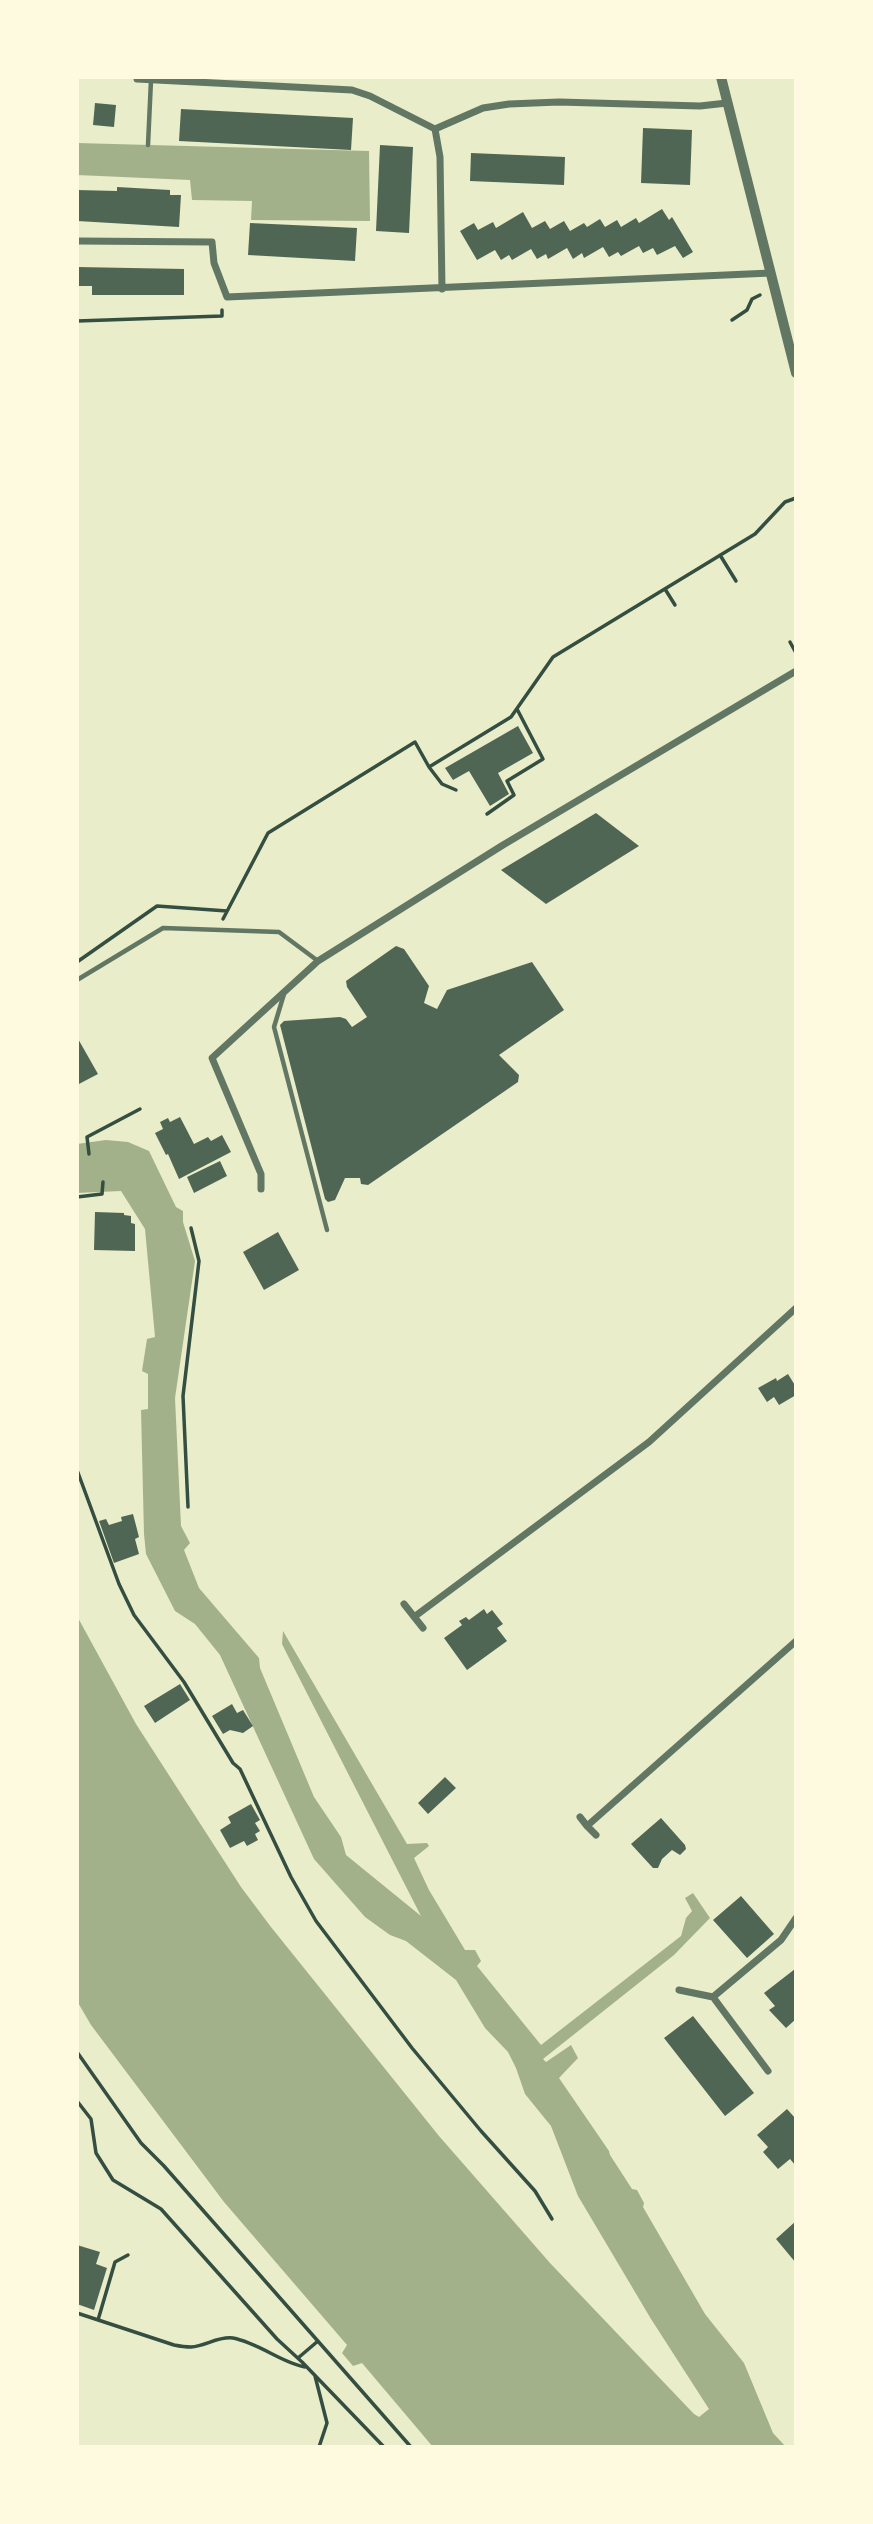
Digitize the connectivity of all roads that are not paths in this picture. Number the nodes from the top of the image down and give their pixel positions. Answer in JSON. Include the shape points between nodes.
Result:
{"nodes":[{"id":1,"x":721,"y":77,"type":"edge"},
{"id":2,"x":136,"y":79,"type":"dead end"},
{"id":3,"x":151,"y":80,"type":"junction"},
{"id":4,"x":727,"y":103,"type":"junction"},
{"id":5,"x":435,"y":129,"type":"junction"},
{"id":6,"x":148,"y":145,"type":"dead end"},
{"id":7,"x":77,"y":241,"type":"edge"},
{"id":8,"x":771,"y":273,"type":"junction"},
{"id":9,"x":442,"y":289,"type":"junction"},
{"id":10,"x":792,"y":340,"type":"edge"},
{"id":11,"x":796,"y":373,"type":"edge"},
{"id":12,"x":796,"y":671,"type":"edge"},
{"id":13,"x":318,"y":961,"type":"junction"},
{"id":14,"x":77,"y":980,"type":"edge"},
{"id":15,"x":285,"y":990,"type":"junction"},
{"id":16,"x":261,"y":1189,"type":"dead end"},
{"id":17,"x":327,"y":1230,"type":"dead end"},
{"id":18,"x":796,"y":1308,"type":"edge"},
{"id":19,"x":404,"y":1604,"type":"dead end"},
{"id":20,"x":414,"y":1617,"type":"junction"},
{"id":21,"x":423,"y":1628,"type":"dead end"},
{"id":22,"x":796,"y":1641,"type":"edge"},
{"id":23,"x":580,"y":1817,"type":"dead end"},
{"id":24,"x":587,"y":1826,"type":"junction"},
{"id":25,"x":596,"y":1835,"type":"dead end"},
{"id":26,"x":796,"y":1918,"type":"edge"},
{"id":27,"x":679,"y":1990,"type":"dead end"},
{"id":28,"x":713,"y":1997,"type":"junction"},
{"id":29,"x":768,"y":2071,"type":"dead end"}],
"edges":[{"from":1,"to":4,"type":"street"},
{"from":2,"to":3,"type":"street"},
{"from":3,"to":5,"type":"street","via":[[352,90]]},
{"from":3,"to":6,"type":"lane"},
{"from":4,"to":5,"type":"street","via":[[509,104],[483,108]]},
{"from":4,"to":8,"type":"street"},
{"from":5,"to":9,"type":"street","via":[[440,157]]},
{"from":7,"to":9,"type":"street","via":[[212,242],[214,263],[227,297]]},
{"from":8,"to":9,"type":"street"},
{"from":8,"to":10,"type":"street"},
{"from":10,"to":11,"type":"street"},
{"from":12,"to":13,"type":"street"},
{"from":13,"to":14,"type":"lane","via":[[279,932],[163,928]]},
{"from":13,"to":15,"type":"street"},
{"from":15,"to":16,"type":"street","via":[[212,1058],[261,1174]]},
{"from":15,"to":17,"type":"lane","via":[[274,1027]]},
{"from":18,"to":20,"type":"street","via":[[649,1442]]},
{"from":19,"to":20,"type":"street"},
{"from":20,"to":21,"type":"street"},
{"from":22,"to":24,"type":"street"},
{"from":23,"to":24,"type":"street"},
{"from":24,"to":25,"type":"street"},
{"from":26,"to":28,"type":"street","via":[[781,1940]]},
{"from":27,"to":28,"type":"street"},
{"from":28,"to":29,"type":"street"}]}
